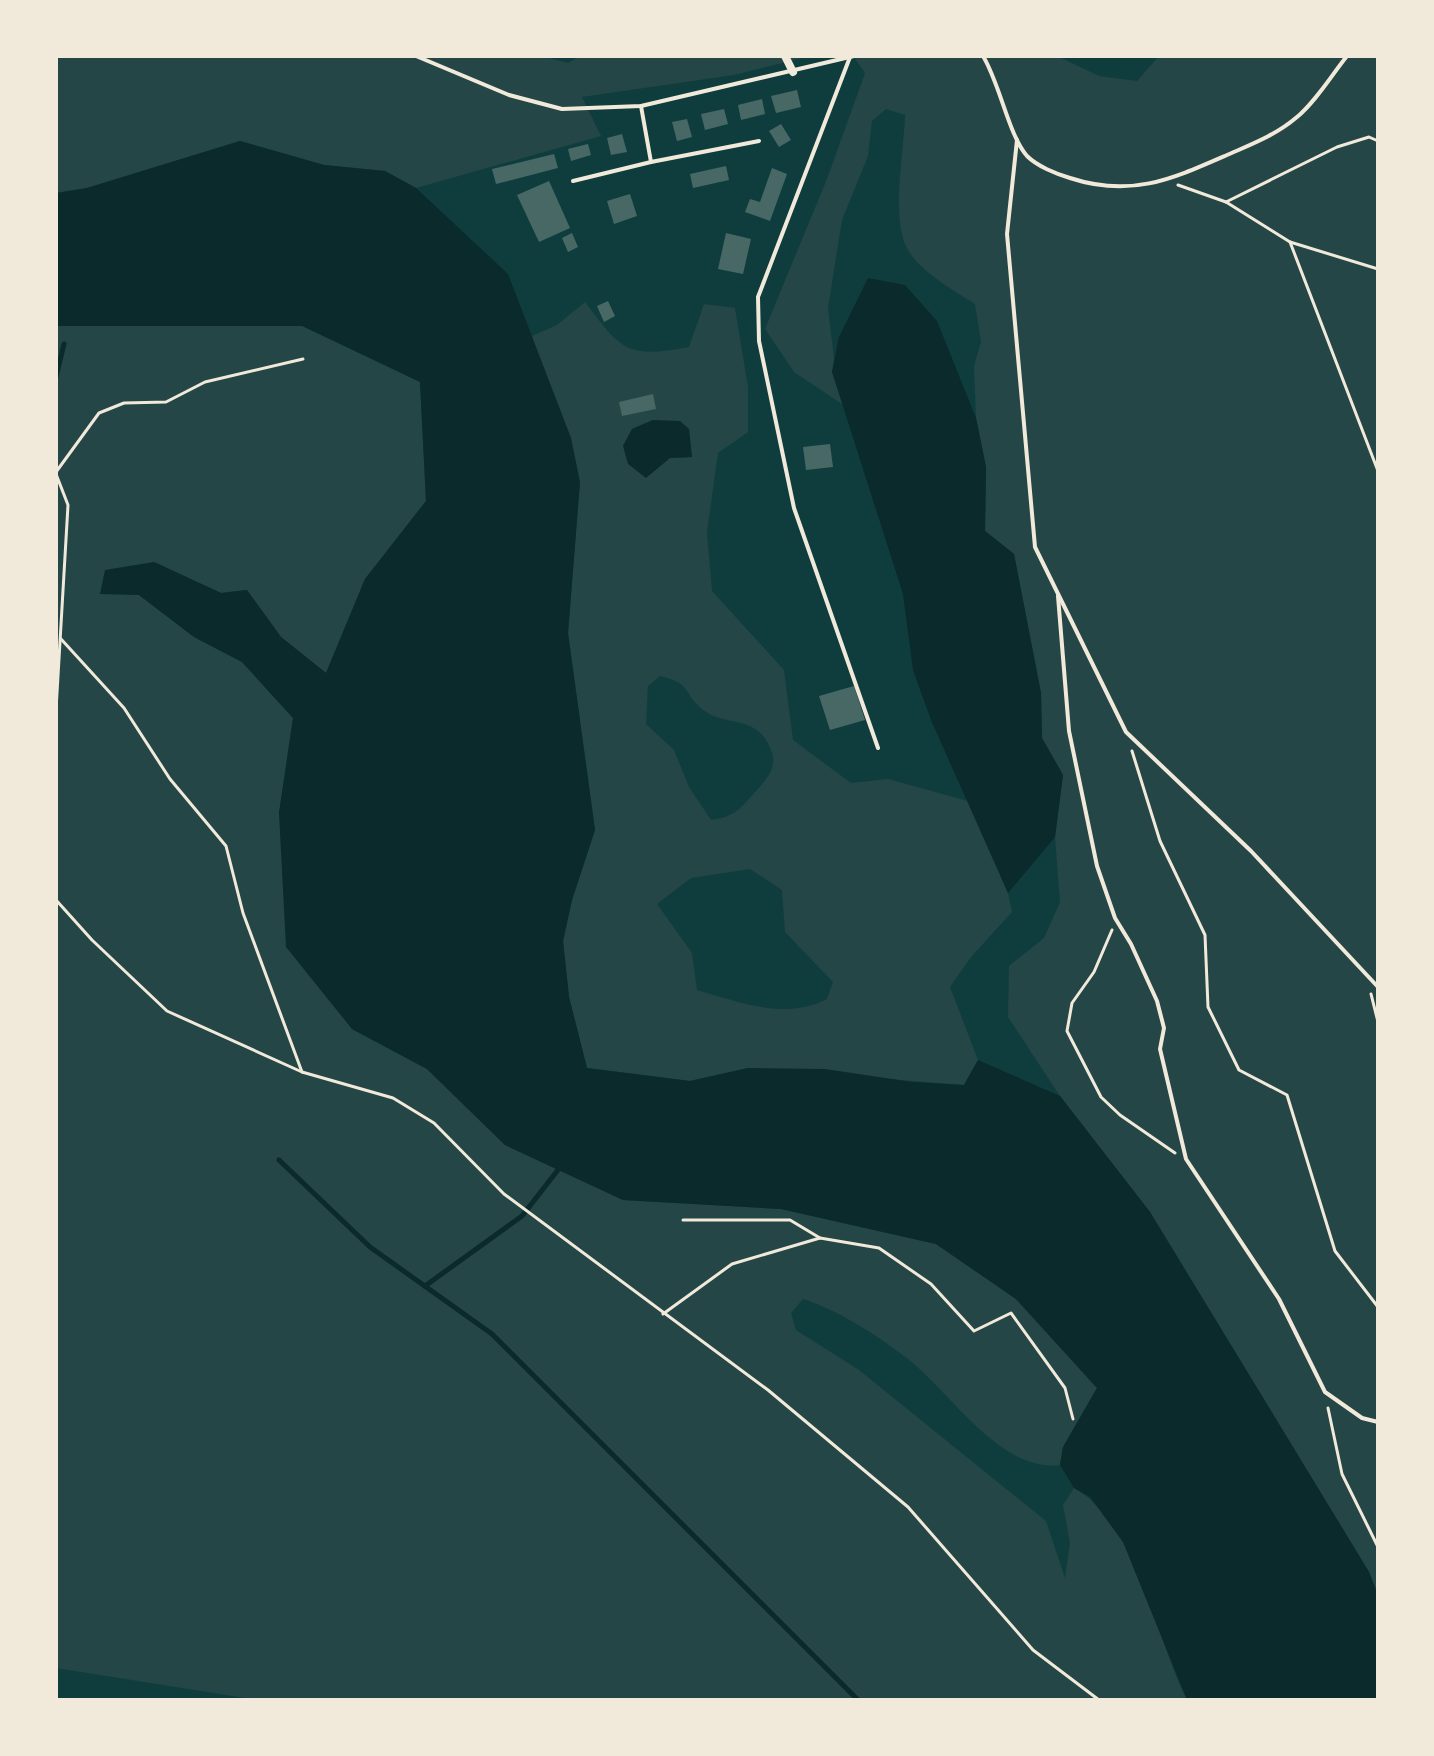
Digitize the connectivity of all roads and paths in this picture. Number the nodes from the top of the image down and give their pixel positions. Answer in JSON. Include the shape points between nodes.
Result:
{"nodes":[{"id":1,"x":416,"y":56,"type":"edge"},
{"id":2,"x":785,"y":56,"type":"edge"},
{"id":3,"x":983,"y":56,"type":"edge"},
{"id":4,"x":1347,"y":56,"type":"edge"},
{"id":5,"x":852,"y":57,"type":"edge"},
{"id":6,"x":793,"y":72,"type":"junction"},
{"id":7,"x":641,"y":106,"type":"junction"},
{"id":8,"x":1017,"y":140,"type":"junction"},
{"id":9,"x":759,"y":141,"type":"dead end"},
{"id":10,"x":1378,"y":141,"type":"edge"},
{"id":11,"x":651,"y":162,"type":"junction"},
{"id":12,"x":573,"y":181,"type":"dead end"},
{"id":13,"x":1167,"y":181,"type":"junction"},
{"id":14,"x":1226,"y":202,"type":"junction"},
{"id":15,"x":1290,"y":242,"type":"junction"},
{"id":16,"x":1378,"y":269,"type":"edge"},
{"id":17,"x":303,"y":359,"type":"dead end"},
{"id":18,"x":1378,"y":471,"type":"edge"},
{"id":19,"x":56,"y":473,"type":"edge"},
{"id":20,"x":1057,"y":593,"type":"junction"},
{"id":21,"x":61,"y":639,"type":"junction"},
{"id":22,"x":56,"y":710,"type":"edge"},
{"id":23,"x":1126,"y":732,"type":"junction"},
{"id":24,"x":878,"y":748,"type":"dead end"},
{"id":25,"x":56,"y":900,"type":"edge"},
{"id":26,"x":1115,"y":918,"type":"junction"},
{"id":27,"x":1366,"y":975,"type":"junction"},
{"id":28,"x":1378,"y":987,"type":"edge"},
{"id":29,"x":1378,"y":1022,"type":"edge"},
{"id":30,"x":302,"y":1072,"type":"junction"},
{"id":31,"x":1186,"y":1159,"type":"junction"},
{"id":32,"x":683,"y":1220,"type":"dead end"},
{"id":33,"x":820,"y":1238,"type":"junction"},
{"id":34,"x":1378,"y":1307,"type":"edge"},
{"id":35,"x":663,"y":1314,"type":"junction"},
{"id":36,"x":1325,"y":1392,"type":"junction"},
{"id":37,"x":1073,"y":1419,"type":"dead end"},
{"id":38,"x":1378,"y":1422,"type":"edge"},
{"id":39,"x":1378,"y":1547,"type":"edge"},
{"id":40,"x":1099,"y":1700,"type":"edge"}],
"edges":[{"from":1,"to":7,"type":"lane","via":[[509,95],[562,109]]},
{"from":2,"to":6,"type":"street"},
{"from":3,"to":8,"type":"lane","via":[[997,79]]},
{"from":4,"to":13,"type":"lane","via":[[1300,115],[1276,133]]},
{"from":5,"to":6,"type":"lane"},
{"from":5,"to":24,"type":"lane","via":[[758,297],[759,341],[794,508]]},
{"from":6,"to":7,"type":"lane"},
{"from":7,"to":11,"type":"lane"},
{"from":8,"to":13,"type":"lane","via":[[1028,157],[1089,184],[1124,188]]},
{"from":8,"to":20,"type":"lane","via":[[1007,234],[1035,547]]},
{"from":9,"to":11,"type":"lane"},
{"from":10,"to":14,"type":"path","via":[[1369,137],[1337,147]]},
{"from":11,"to":12,"type":"lane"},
{"from":13,"to":14,"type":"path"},
{"from":14,"to":15,"type":"path"},
{"from":15,"to":16,"type":"path"},
{"from":15,"to":18,"type":"path"},
{"from":17,"to":19,"type":"path","via":[[205,382],[166,402],[124,403],[99,413]]},
{"from":19,"to":21,"type":"path","via":[[68,505]]},
{"from":20,"to":23,"type":"lane"},
{"from":20,"to":26,"type":"lane","via":[[1069,731],[1097,866]]},
{"from":21,"to":22,"type":"path"},
{"from":21,"to":30,"type":"path","via":[[124,708],[170,779],[226,846],[243,913]]},
{"from":23,"to":27,"type":"lane","via":[[1251,851]]},
{"from":23,"to":34,"type":"path","via":[[1160,841],[1205,935],[1208,1007],[1239,1070],[1287,1095],[1335,1251]]},
{"from":25,"to":30,"type":"path","via":[[167,1011]]},
{"from":26,"to":31,"type":"lane","via":[[1157,1001],[1164,1028],[1160,1049]]},
{"from":26,"to":31,"type":"path","via":[[1109,944],[1072,1003],[1067,1031],[1101,1097]]},
{"from":27,"to":28,"type":"lane"},
{"from":27,"to":29,"type":"path"},
{"from":30,"to":35,"type":"path","via":[[393,1098],[434,1123],[520,1204]]},
{"from":31,"to":36,"type":"lane","via":[[1279,1299]]},
{"from":32,"to":33,"type":"path","via":[[790,1220]]},
{"from":33,"to":35,"type":"path","via":[[732,1264]]},
{"from":33,"to":37,"type":"path","via":[[879,1248],[931,1284],[974,1331],[1011,1313],[1065,1388]]},
{"from":35,"to":40,"type":"path","via":[[768,1390],[908,1507],[1033,1650]]},
{"from":36,"to":38,"type":"lane","via":[[1362,1418]]},
{"from":36,"to":39,"type":"path","via":[[1342,1474]]}]}
